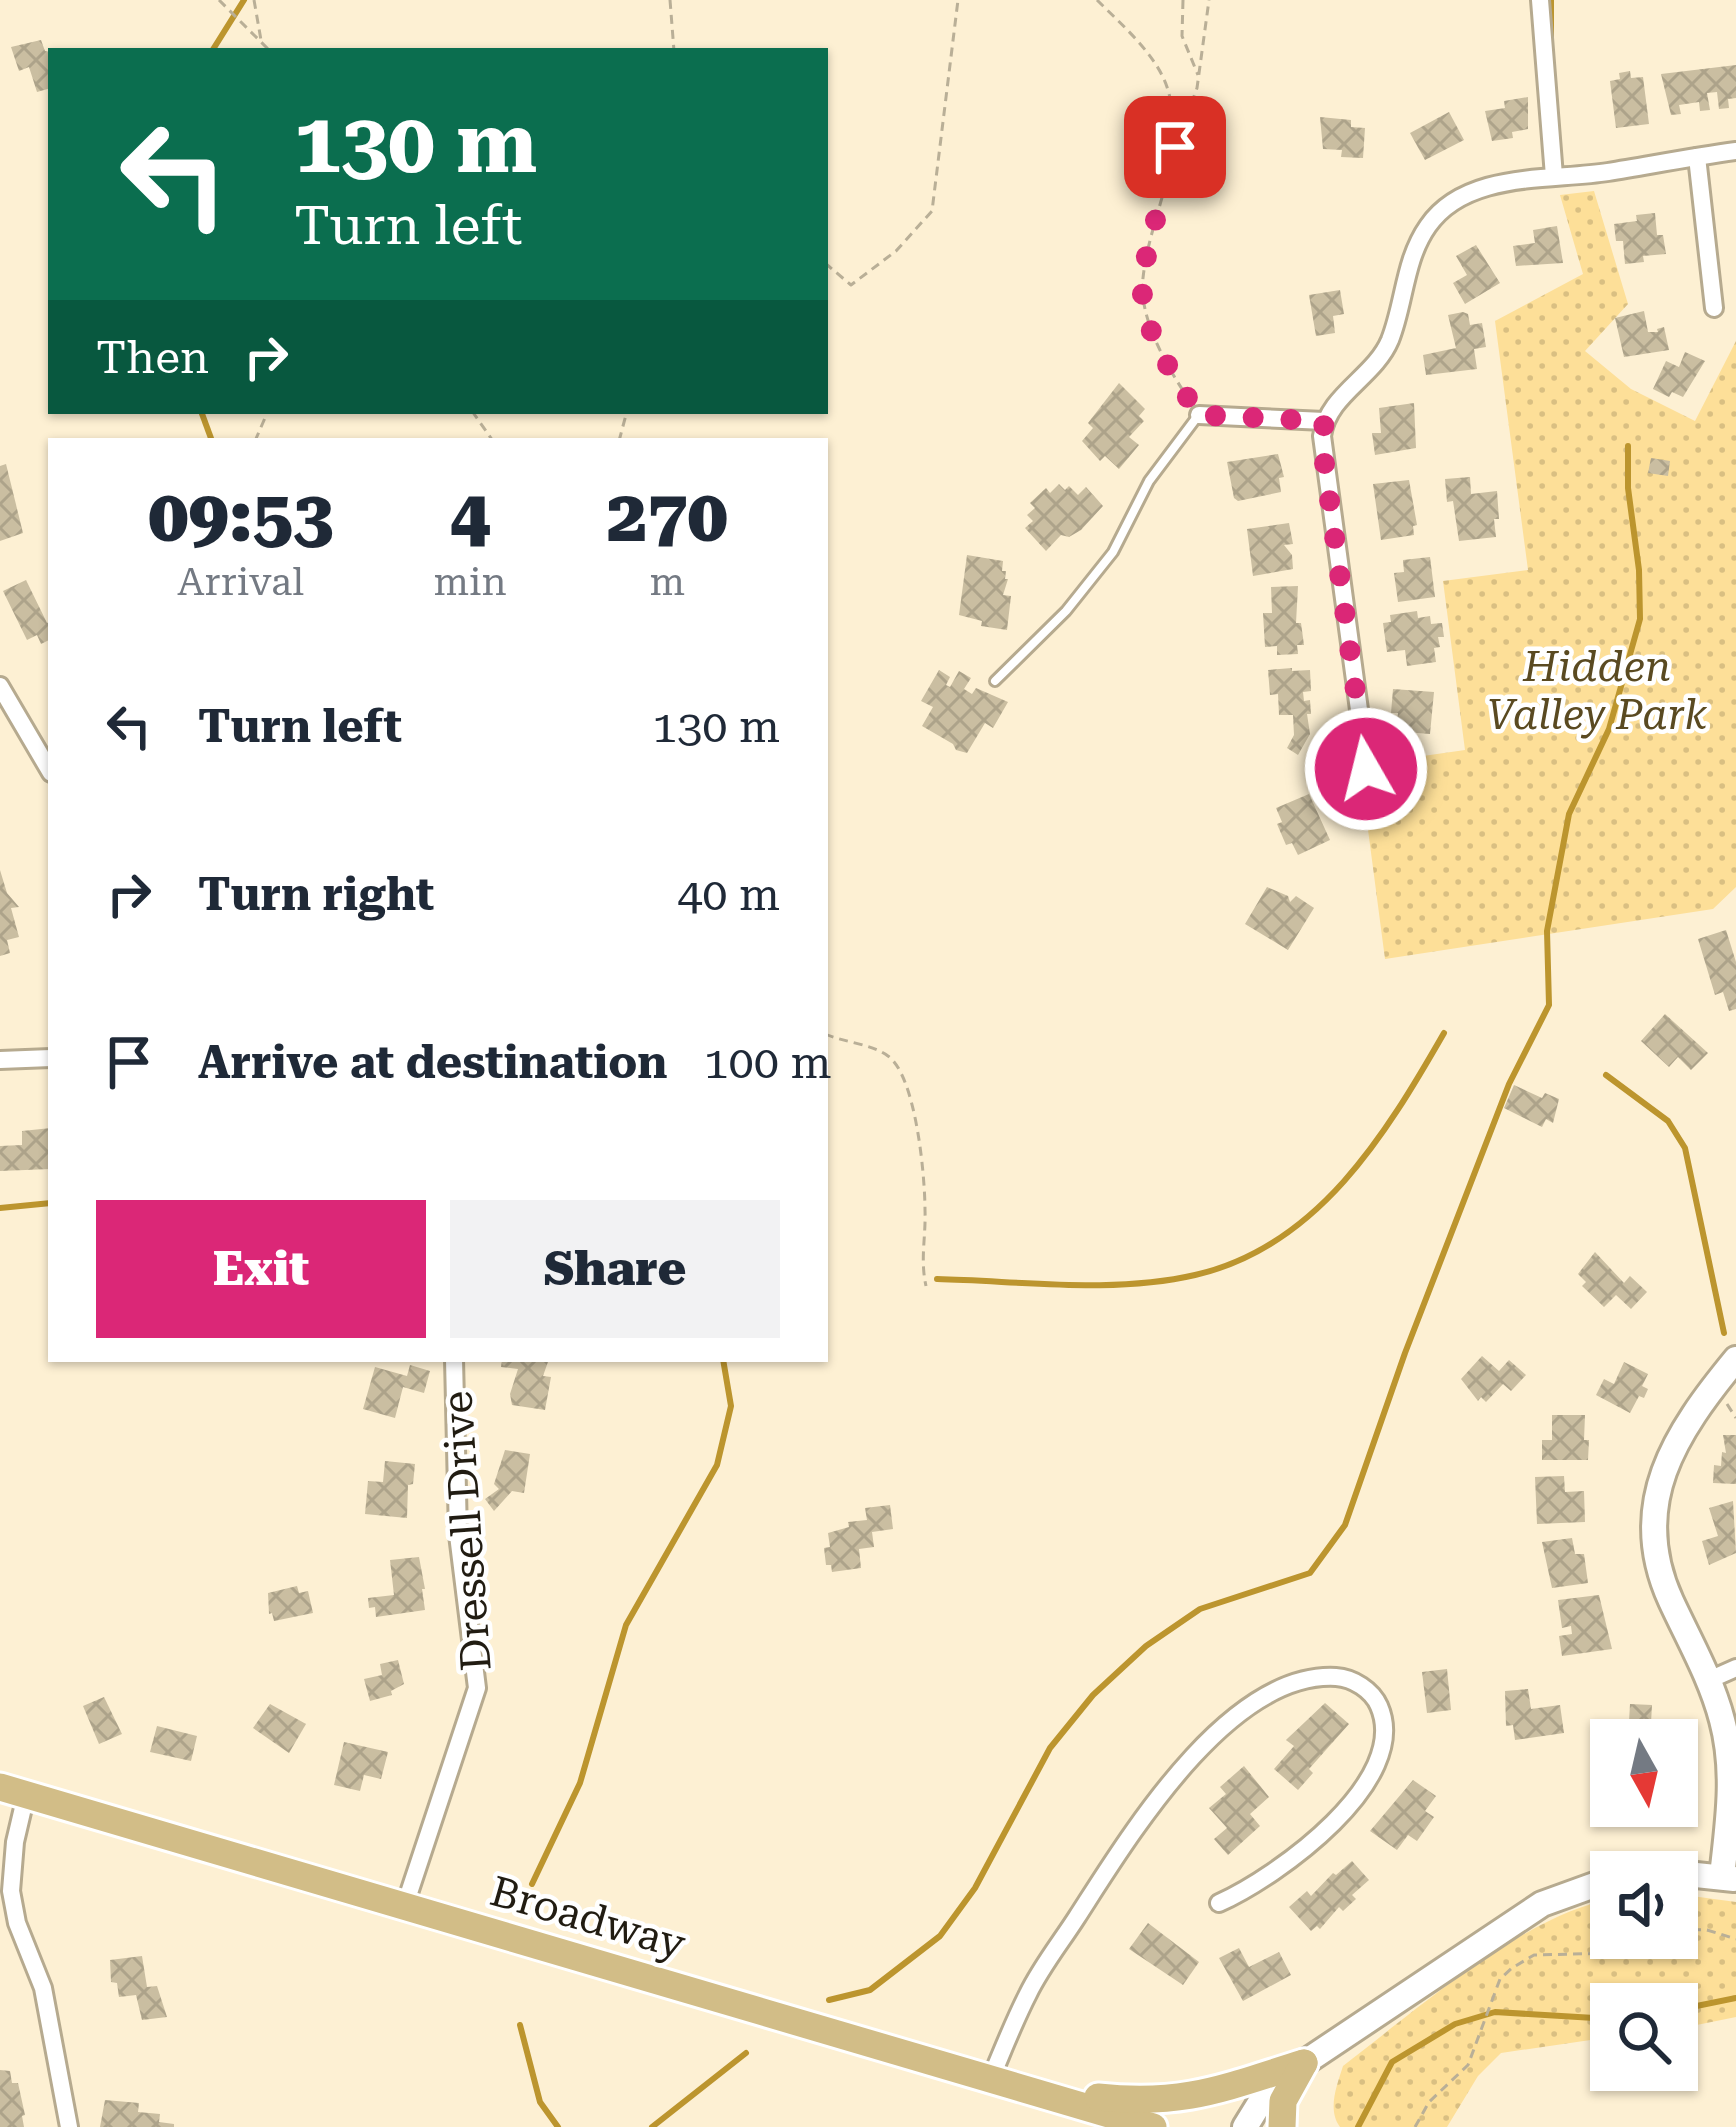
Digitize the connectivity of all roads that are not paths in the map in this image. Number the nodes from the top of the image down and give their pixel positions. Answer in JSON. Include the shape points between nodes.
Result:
{"nodes":[{"id":1,"x":1540,"y":0,"type":"edge"},
{"id":2,"x":1736,"y":152,"type":"edge"},
{"id":3,"x":1696,"y":157,"type":"junction"},
{"id":4,"x":1554,"y":176,"type":"junction"},
{"id":5,"x":1714,"y":308,"type":"dead end"},
{"id":6,"x":1199,"y":415,"type":"joint"},
{"id":7,"x":1324,"y":421,"type":"junction"},
{"id":8,"x":995,"y":681,"type":"dead end"},
{"id":9,"x":0,"y":686,"type":"edge"},
{"id":10,"x":48,"y":768,"type":"edge"},
{"id":11,"x":1366,"y":769,"type":"dead end"},
{"id":12,"x":48,"y":1058,"type":"edge"},
{"id":13,"x":0,"y":1060,"type":"edge"},
{"id":14,"x":1736,"y":1359,"type":"edge"},
{"id":15,"x":454,"y":1362,"type":"edge"},
{"id":16,"x":1736,"y":1668,"type":"edge"},
{"id":17,"x":1709,"y":1680,"type":"junction"},
{"id":18,"x":13,"y":1791,"type":"edge"},
{"id":19,"x":1698,"y":1875,"type":"edge"},
{"id":20,"x":1729,"y":1878,"type":"edge"},
{"id":21,"x":1590,"y":1887,"type":"edge"},
{"id":22,"x":1220,"y":1904,"type":"dead end"},
{"id":23,"x":404,"y":1908,"type":"junction"},
{"id":24,"x":1304,"y":2063,"type":"junction"},
{"id":25,"x":991,"y":2078,"type":"junction"},
{"id":26,"x":1037,"y":2091,"type":"junction"},
{"id":27,"x":69,"y":2127,"type":"edge"},
{"id":28,"x":1153,"y":2127,"type":"edge"},
{"id":29,"x":1245,"y":2127,"type":"edge"},
{"id":30,"x":1282,"y":2127,"type":"edge"}],
"edges":[{"from":1,"to":4,"type":"street"},
{"from":2,"to":3,"type":"street"},
{"from":3,"to":4,"type":"street"},
{"from":3,"to":5,"type":"street"},
{"from":4,"to":7,"type":"street","via":[[1462,197],[1431,220],[1415,246],[1390,340]]},
{"from":6,"to":7,"type":"street"},
{"from":6,"to":8,"type":"lane","via":[[1149,481],[1112,552]]},
{"from":7,"to":11,"type":"street"},
{"from":9,"to":10,"type":"street"},
{"from":12,"to":13,"type":"street"},
{"from":14,"to":17,"type":"street","via":[[1669,1456],[1653,1526],[1661,1577]]},
{"from":15,"to":23,"type":"street","name":"Dressell Drive","via":[[458,1535],[477,1688]]},
{"from":16,"to":17,"type":"street"},
{"from":17,"to":20,"type":"street","via":[[1730,1769]]},
{"from":18,"to":23,"type":"main road","name":"Broadway"},
{"from":18,"to":27,"type":"street","via":[[11,1892],[43,1988]]},
{"from":19,"to":20,"type":"street"},
{"from":21,"to":24,"type":"street","via":[[1542,1904]]},
{"from":22,"to":25,"type":"street","via":[[1272,1875],[1364,1790],[1384,1726],[1364,1686],[1341,1677],[1280,1688],[1221,1730],[1168,1785],[1029,1990]]},
{"from":23,"to":25,"type":"main road","name":"Broadway"},
{"from":24,"to":26,"type":"main road","via":[[1171,2101]]},
{"from":24,"to":29,"type":"street","via":[[1266,2093]]},
{"from":24,"to":30,"type":"main road","via":[[1282,2101]]},
{"from":25,"to":26,"type":"main road","name":"Broadway"},
{"from":26,"to":28,"type":"main road","name":"Broadway"}]}
